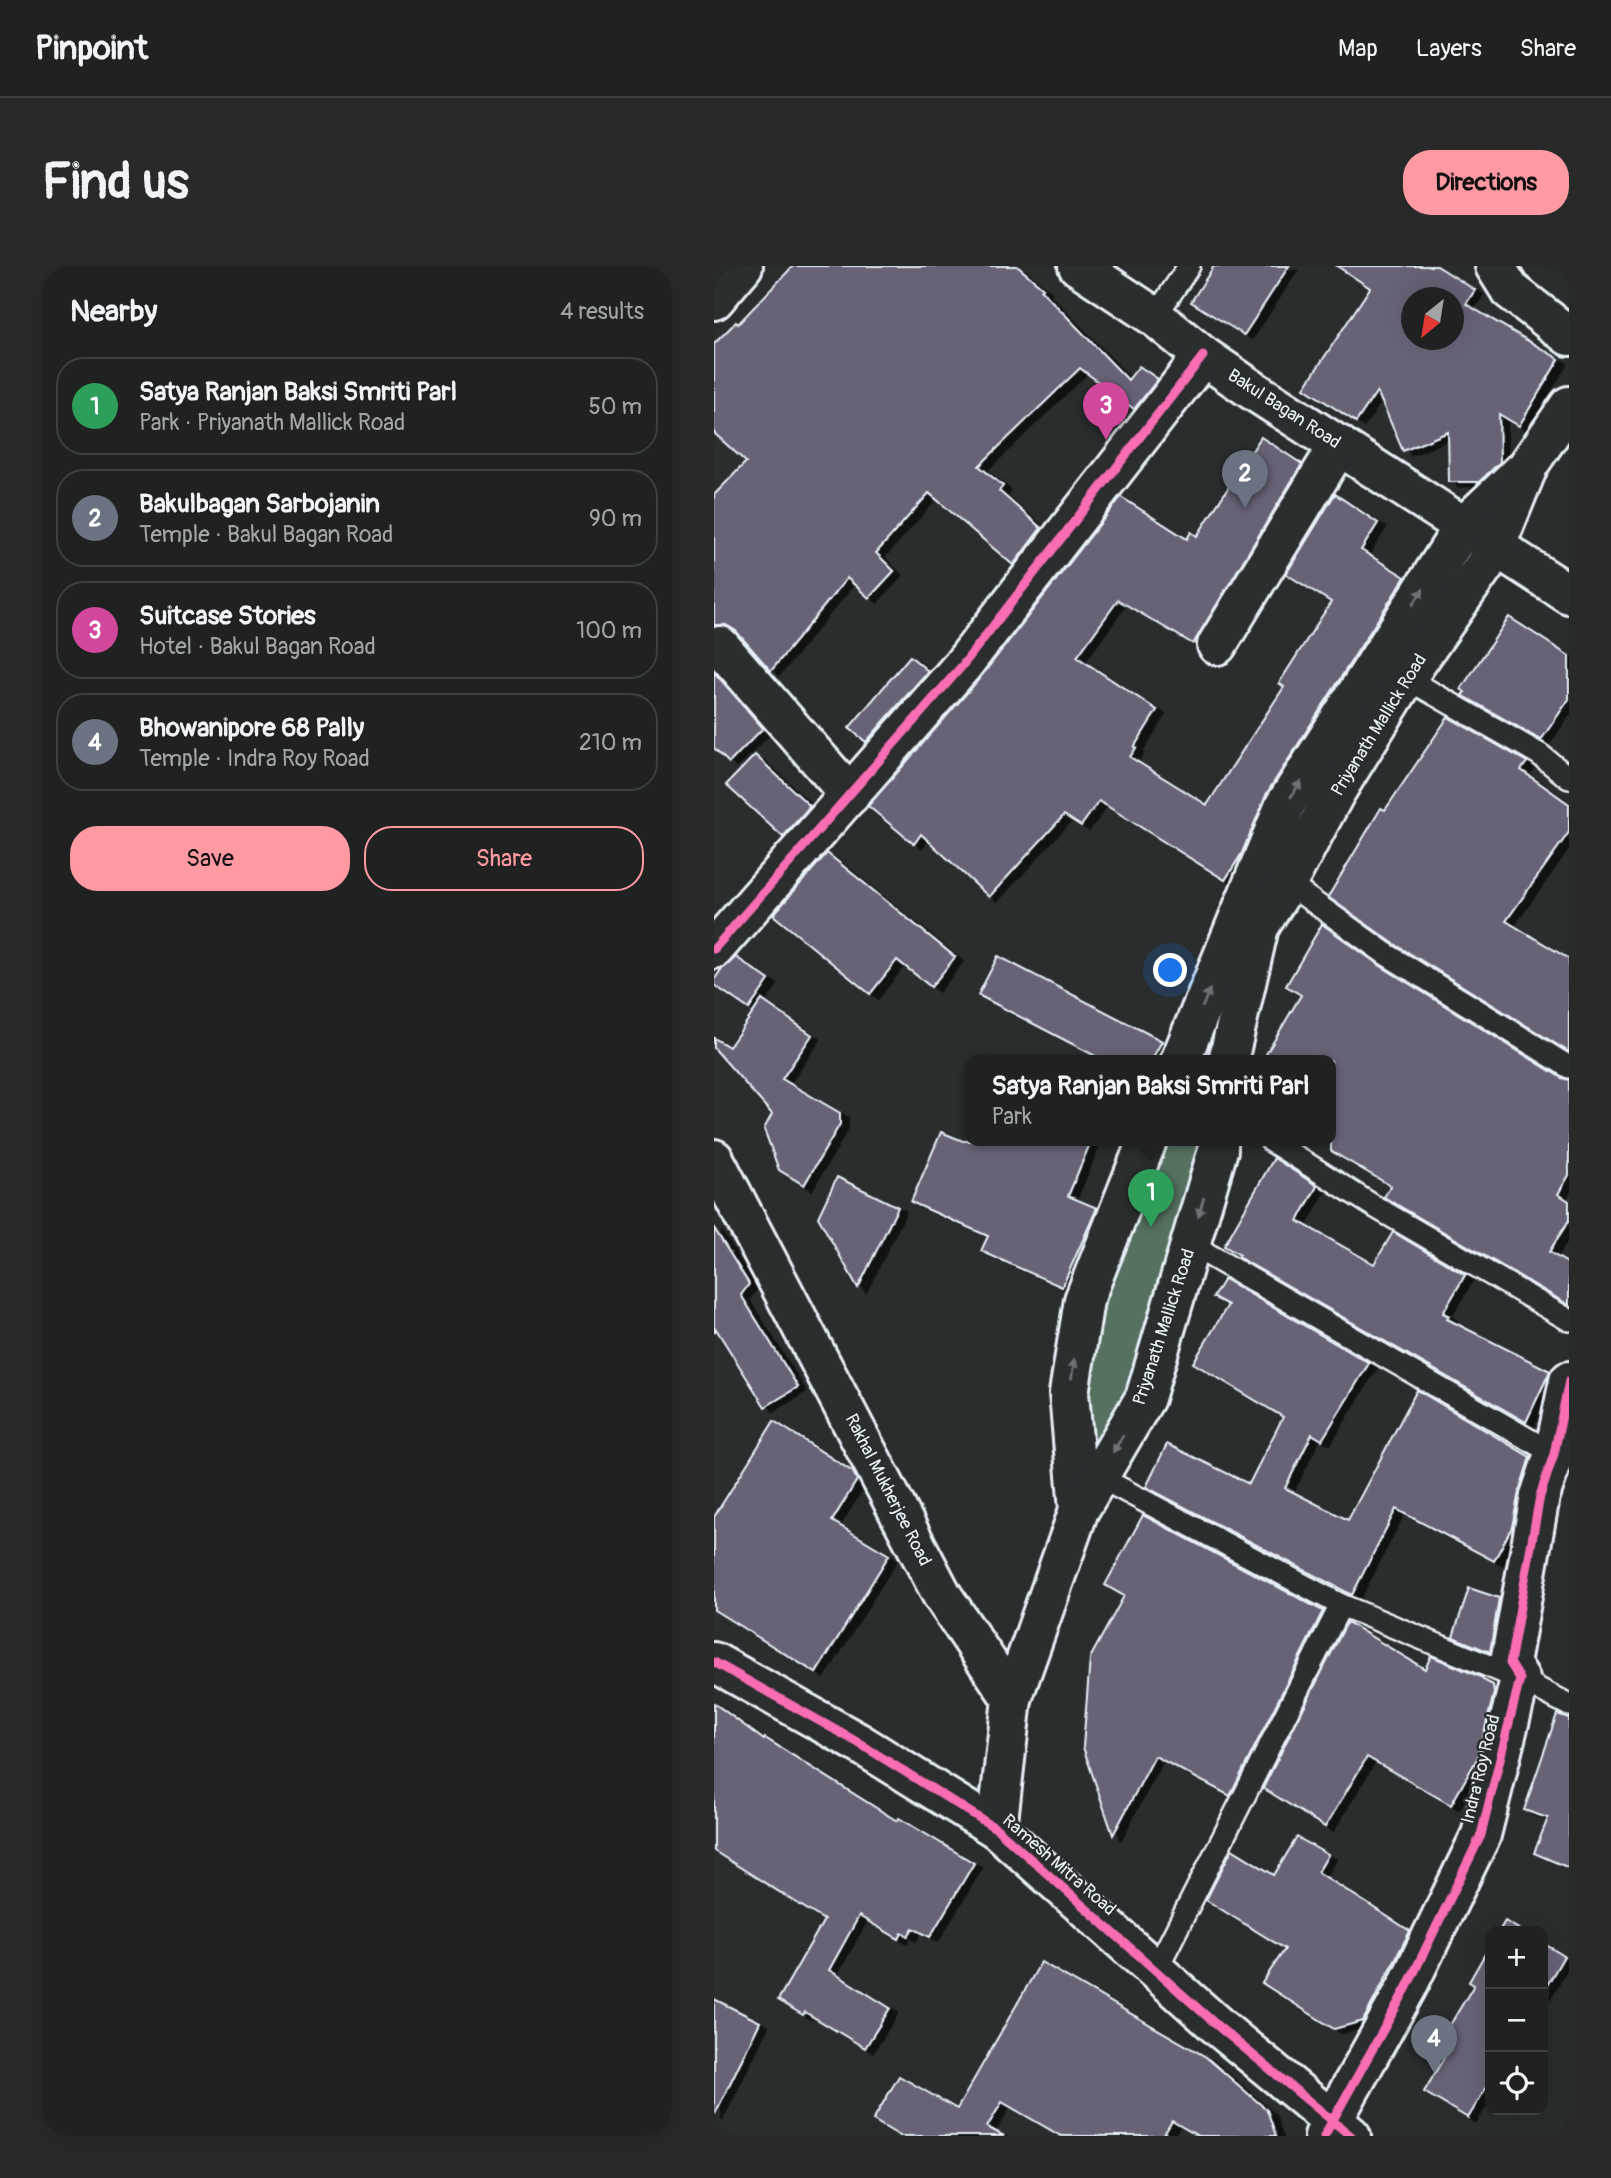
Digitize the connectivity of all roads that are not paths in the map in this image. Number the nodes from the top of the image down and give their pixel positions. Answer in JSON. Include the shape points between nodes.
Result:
{"nodes":[{"id":1,"x":743,"y":266,"type":"edge"},
{"id":2,"x":1078,"y":266,"type":"edge"},
{"id":3,"x":1189,"y":266,"type":"edge"},
{"id":4,"x":1495,"y":266,"type":"edge"},
{"id":5,"x":714,"y":300,"type":"edge"},
{"id":6,"x":1155,"y":317,"type":"junction"},
{"id":7,"x":1569,"y":336,"type":"edge"},
{"id":8,"x":1203,"y":356,"type":"junction"},
{"id":9,"x":1569,"y":406,"type":"edge"},
{"id":10,"x":1339,"y":445,"type":"junction"},
{"id":11,"x":1529,"y":464,"type":"junction"},
{"id":12,"x":1464,"y":526,"type":"junction"},
{"id":13,"x":1496,"y":545,"type":"junction"},
{"id":14,"x":1569,"y":594,"type":"edge"},
{"id":15,"x":1217,"y":645,"type":"dead end"},
{"id":16,"x":720,"y":646,"type":"dead end"},
{"id":17,"x":1406,"y":678,"type":"junction"},
{"id":18,"x":1569,"y":778,"type":"edge"},
{"id":19,"x":850,"y":794,"type":"junction"},
{"id":20,"x":1287,"y":884,"type":"junction"},
{"id":21,"x":714,"y":950,"type":"edge"},
{"id":22,"x":1182,"y":1055,"type":"edge"},
{"id":23,"x":1229,"y":1055,"type":"edge"},
{"id":24,"x":1569,"y":1067,"type":"edge"},
{"id":25,"x":1145,"y":1146,"type":"edge"},
{"id":26,"x":1218,"y":1146,"type":"edge"},
{"id":27,"x":1279,"y":1146,"type":"edge"},
{"id":28,"x":714,"y":1159,"type":"edge"},
{"id":29,"x":1190,"y":1244,"type":"junction"},
{"id":30,"x":1569,"y":1320,"type":"edge"},
{"id":31,"x":1568,"y":1383,"type":"edge"},
{"id":32,"x":1554,"y":1454,"type":"junction"},
{"id":33,"x":1099,"y":1477,"type":"junction"},
{"id":34,"x":1079,"y":1510,"type":"junction"},
{"id":35,"x":1341,"y":1605,"type":"junction"},
{"id":36,"x":714,"y":1662,"type":"edge"},
{"id":37,"x":1520,"y":1679,"type":"junction"},
{"id":38,"x":1012,"y":1699,"type":"junction"},
{"id":39,"x":1569,"y":1705,"type":"edge"},
{"id":40,"x":996,"y":1829,"type":"junction"},
{"id":41,"x":1155,"y":1972,"type":"junction"},
{"id":42,"x":1336,"y":2131,"type":"edge"}],
"edges":[{"from":1,"to":5,"type":"street"},
{"from":2,"to":6,"type":"street","name":"Bakul Bagan Road"},
{"from":3,"to":6,"type":"lane"},
{"from":4,"to":7,"type":"street","via":[[1510,290]]},
{"from":6,"to":8,"type":"street","name":"Bakul Bagan Road"},
{"from":8,"to":10,"type":"street","name":"Bakul Bagan Road"},
{"from":8,"to":19,"type":"street","via":[[962,666]]},
{"from":9,"to":11,"type":"street","name":"Priyanath Mallick Road"},
{"from":10,"to":12,"type":"street","name":"Bakul Bagan Road"},
{"from":10,"to":15,"type":"street"},
{"from":11,"to":12,"type":"street"},
{"from":11,"to":13,"type":"street","name":"Priyanath Mallick Road"},
{"from":12,"to":13,"type":"street","name":"Bakul Bagan Road"},
{"from":22,"to":12,"type":"street","one_way":true,"via":[[1285,805]]},
{"from":13,"to":14,"type":"street","name":"Bakul Bagan Road"},
{"from":13,"to":17,"type":"street","name":"Priyanath Mallick Road"},
{"from":16,"to":19,"type":"street"},
{"from":17,"to":18,"type":"lane","via":[[1539,754]]},
{"from":17,"to":20,"type":"street","name":"Priyanath Mallick Road","via":[[1335,793]]},
{"from":19,"to":21,"type":"street"},
{"from":20,"to":23,"type":"street","name":"Priyanath Mallick Road","via":[[1259,926]]},
{"from":20,"to":24,"type":"lane","via":[[1385,954]]},
{"from":34,"to":25,"type":"street","one_way":true,"via":[[1069,1393],[1084,1300]]},
{"from":26,"to":29,"type":"street","name":"Priyanath Mallick Road","one_way":true},
{"from":27,"to":30,"type":"lane"},
{"from":28,"to":38,"type":"street","name":"Rakhal Mukherjee Road","via":[[942,1595]]},
{"from":29,"to":32,"type":"lane"},
{"from":29,"to":33,"type":"street","name":"Priyanath Mallick Road","one_way":true,"via":[[1145,1398]]},
{"from":31,"to":32,"type":"street","name":"Indra Roy Road"},
{"from":32,"to":37,"type":"street","name":"Indra Roy Road","via":[[1540,1496],[1510,1663]]},
{"from":33,"to":34,"type":"street","name":"Priyanath Mallick Road"},
{"from":33,"to":35,"type":"lane"},
{"from":34,"to":38,"type":"street","name":"Priyanath Mallick Road"},
{"from":35,"to":37,"type":"lane"},
{"from":35,"to":41,"type":"lane"},
{"from":36,"to":40,"type":"street","name":"Ramesh Mitra Road","via":[[858,1742]]},
{"from":37,"to":39,"type":"lane"},
{"from":37,"to":42,"type":"street","name":"Indra Roy Road","via":[[1481,1835]]},
{"from":38,"to":40,"type":"street"},
{"from":40,"to":41,"type":"street","name":"Ramesh Mitra Road"},
{"from":41,"to":42,"type":"street","name":"Ramesh Mitra Road"}]}
